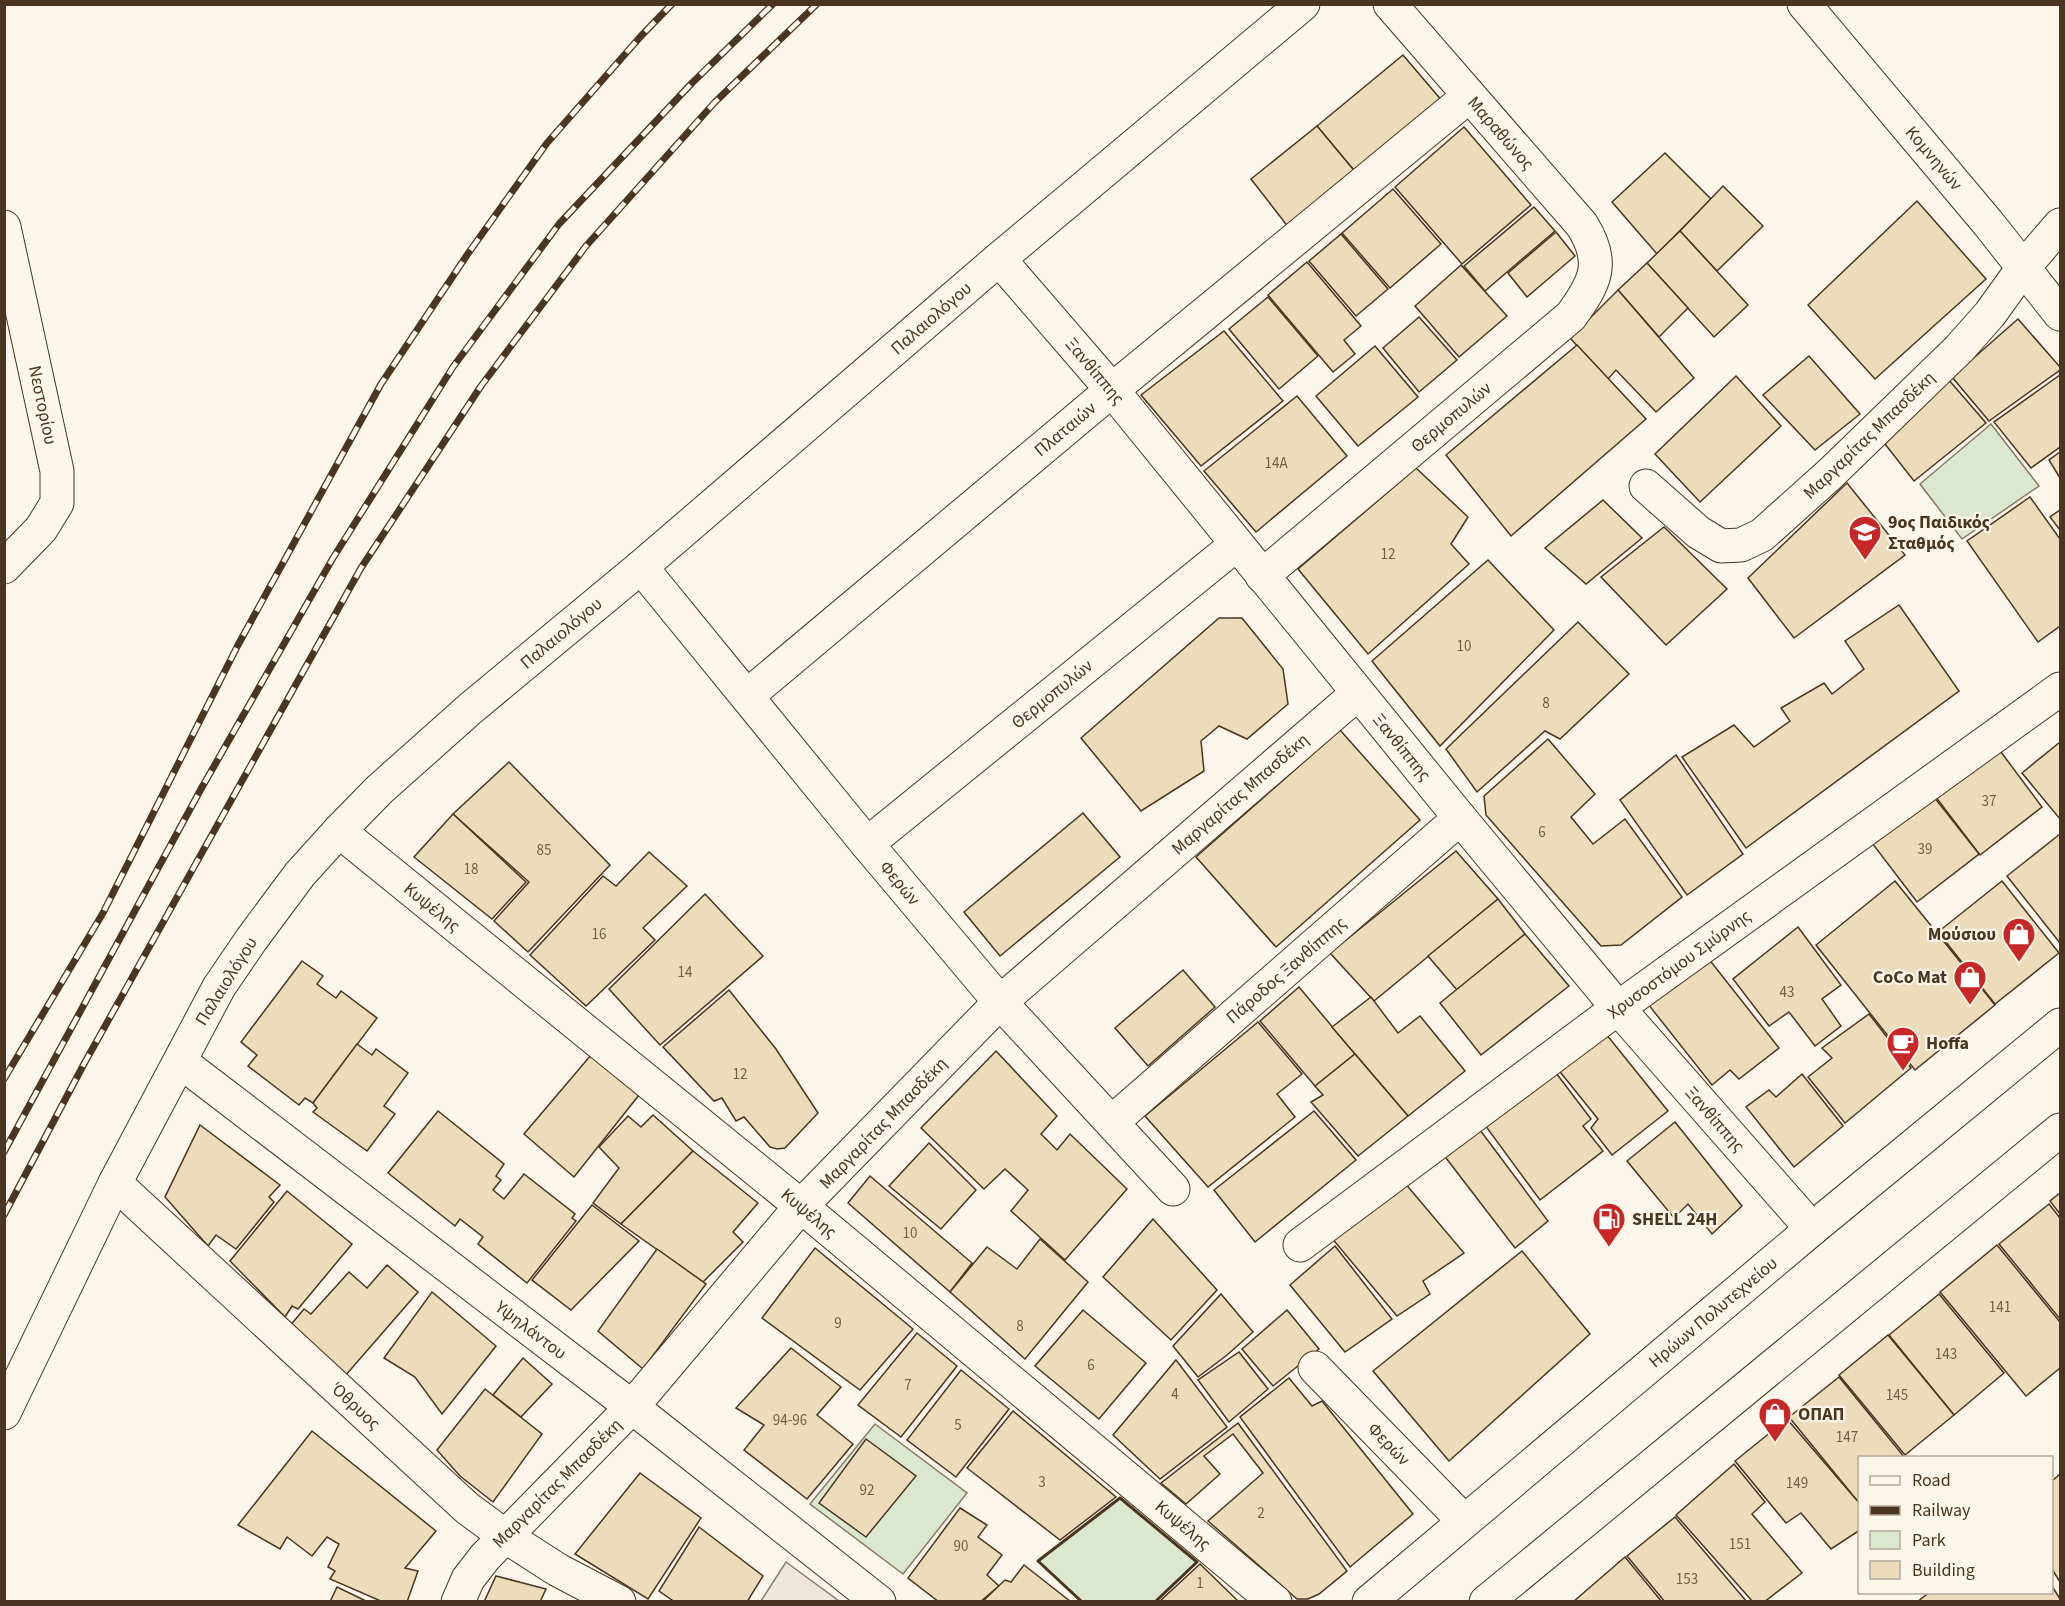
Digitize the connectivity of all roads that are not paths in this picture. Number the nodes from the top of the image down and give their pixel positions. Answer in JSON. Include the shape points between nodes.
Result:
{"nodes":[{"id":1,"x":1303,"y":4,"type":"edge"},
{"id":2,"x":1390,"y":4,"type":"edge"},
{"id":3,"x":1804,"y":4,"type":"edge"},
{"id":4,"x":1469,"y":96,"type":"junction"},
{"id":5,"x":2061,"y":225,"type":"edge"},
{"id":6,"x":6,"y":240,"type":"edge"},
{"id":7,"x":999,"y":260,"type":"junction"},
{"id":8,"x":2023,"y":268,"type":"junction"},
{"id":9,"x":1596,"y":269,"type":"joint"},
{"id":10,"x":2061,"y":314,"type":"edge"},
{"id":11,"x":1112,"y":390,"type":"junction"},
{"id":12,"x":1646,"y":486,"type":"dead end"},
{"id":13,"x":1237,"y":544,"type":"junction"},
{"id":14,"x":4,"y":567,"type":"edge"},
{"id":15,"x":641,"y":567,"type":"junction"},
{"id":16,"x":1262,"y":576,"type":"junction"},
{"id":17,"x":2061,"y":689,"type":"edge"},
{"id":18,"x":1358,"y":693,"type":"junction"},
{"id":19,"x":747,"y":696,"type":"junction"},
{"id":20,"x":1460,"y":818,"type":"junction"},
{"id":21,"x":339,"y":831,"type":"junction"},
{"id":22,"x":867,"y":844,"type":"junction"},
{"id":23,"x":1000,"y":1002,"type":"junction"},
{"id":24,"x":1618,"y":1008,"type":"junction"},
{"id":25,"x":2061,"y":1025,"type":"edge"},
{"id":26,"x":181,"y":1062,"type":"junction"},
{"id":27,"x":1112,"y":1122,"type":"junction"},
{"id":28,"x":2061,"y":1130,"type":"edge"},
{"id":29,"x":115,"y":1183,"type":"junction"},
{"id":30,"x":1173,"y":1189,"type":"dead end"},
{"id":31,"x":801,"y":1206,"type":"junction"},
{"id":32,"x":1812,"y":1229,"type":"junction"},
{"id":33,"x":1300,"y":1245,"type":"dead end"},
{"id":34,"x":1315,"y":1368,"type":"dead end"},
{"id":35,"x":632,"y":1407,"type":"junction"},
{"id":36,"x":4,"y":1413,"type":"edge"},
{"id":37,"x":1464,"y":1521,"type":"junction"},
{"id":38,"x":505,"y":1536,"type":"junction"},
{"id":39,"x":458,"y":1602,"type":"edge"},
{"id":40,"x":618,"y":1602,"type":"edge"},
{"id":41,"x":879,"y":1602,"type":"edge"},
{"id":42,"x":1275,"y":1602,"type":"edge"},
{"id":43,"x":1369,"y":1602,"type":"edge"},
{"id":44,"x":1486,"y":1602,"type":"edge"}],
"edges":[{"from":1,"to":7,"type":"street","name":"Παλαιολόγου"},
{"from":2,"to":4,"type":"street","name":"Μαραθώνος"},
{"from":3,"to":8,"type":"street","name":"Κομνηνών"},
{"from":4,"to":9,"type":"street","name":"Μαραθώνος","via":[[1582,225],[1595,250]]},
{"from":4,"to":11,"type":"street","name":"Πλαταιών"},
{"from":5,"to":8,"type":"street","name":"Μαργαρίτας Μπασδέκη"},
{"from":6,"to":14,"type":"street","name":"Νεστορίου","via":[[57,471],[57,503],[41,529]]},
{"from":7,"to":11,"type":"street","name":"Ξανθίππης"},
{"from":7,"to":15,"type":"street","name":"Παλαιολόγου"},
{"from":8,"to":10,"type":"street","name":"Κομνηνών"},
{"from":8,"to":12,"type":"street","name":"Μαργαρίτας Μπασδέκη","via":[[1959,349],[1762,535],[1741,545],[1721,546],[1698,532]]},
{"from":9,"to":16,"type":"street","name":"Θερμοπυλών","via":[[1592,284],[1571,316]]},
{"from":11,"to":13,"type":"street","name":"Ξανθίππης"},
{"from":11,"to":19,"type":"street","name":"Πλαταιών"},
{"from":13,"to":16,"type":"street","name":"Ξανθίππης"},
{"from":13,"to":22,"type":"street","name":"Θερμοπυλών"},
{"from":15,"to":19,"type":"street","name":"Φερών"},
{"from":15,"to":21,"type":"street","name":"Παλαιολόγου","via":[[439,736]]},
{"from":16,"to":18,"type":"street","name":"Ξανθίππης"},
{"from":17,"to":24,"type":"street","name":"Χρυσοστόμου Σμύρνης"},
{"from":18,"to":20,"type":"street","name":"Ξανθίππης"},
{"from":18,"to":23,"type":"street","name":"Μαργαρίτας Μπασδέκη"},
{"from":19,"to":22,"type":"street","name":"Φερών"},
{"from":20,"to":24,"type":"street","name":"Ξανθίππης"},
{"from":20,"to":27,"type":"street","name":"Πάροδος Ξανθίππης"},
{"from":21,"to":26,"type":"street","name":"Παλαιολόγου","via":[[300,874],[251,940],[219,987]]},
{"from":21,"to":31,"type":"street","name":"Κυψέλης"},
{"from":22,"to":23,"type":"street","name":"Φερών"},
{"from":23,"to":27,"type":"street","name":"Φερών"},
{"from":23,"to":31,"type":"street","name":"Μαργαρίτας Μπασδέκη"},
{"from":24,"to":32,"type":"street","name":"Ξανθίππης"},
{"from":24,"to":33,"type":"street","name":"Χρυσοστόμου Σμύρνης"},
{"from":25,"to":32,"type":"street","name":"Ηρώων Πολυτεχνείου"},
{"from":26,"to":29,"type":"street","name":"Παλαιολόγου"},
{"from":26,"to":35,"type":"street","name":"Υψηλάντου"},
{"from":27,"to":30,"type":"street","name":"Φερών"},
{"from":28,"to":44,"type":"street"},
{"from":29,"to":36,"type":"street","name":"Παλαιολόγου"},
{"from":29,"to":38,"type":"street","name":"Όθρυος","via":[[467,1508]]},
{"from":31,"to":35,"type":"street","name":"Μαργαρίτας Μπασδέκη"},
{"from":31,"to":42,"type":"street","name":"Κυψέλης"},
{"from":32,"to":37,"type":"street","name":"Ηρώων Πολυτεχνείου"},
{"from":34,"to":37,"type":"street","name":"Φερών"},
{"from":35,"to":38,"type":"street","name":"Μαργαρίτας Μπασδέκη"},
{"from":35,"to":41,"type":"street","name":"Υψηλάντου"},
{"from":37,"to":43,"type":"street","name":"Ηρώων Πολυτεχνείου"},
{"from":38,"to":39,"type":"street","name":"Μαργαρίτας Μπασδέκη","via":[[468,1579]]},
{"from":38,"to":40,"type":"street","name":"Όθρυος"}]}
